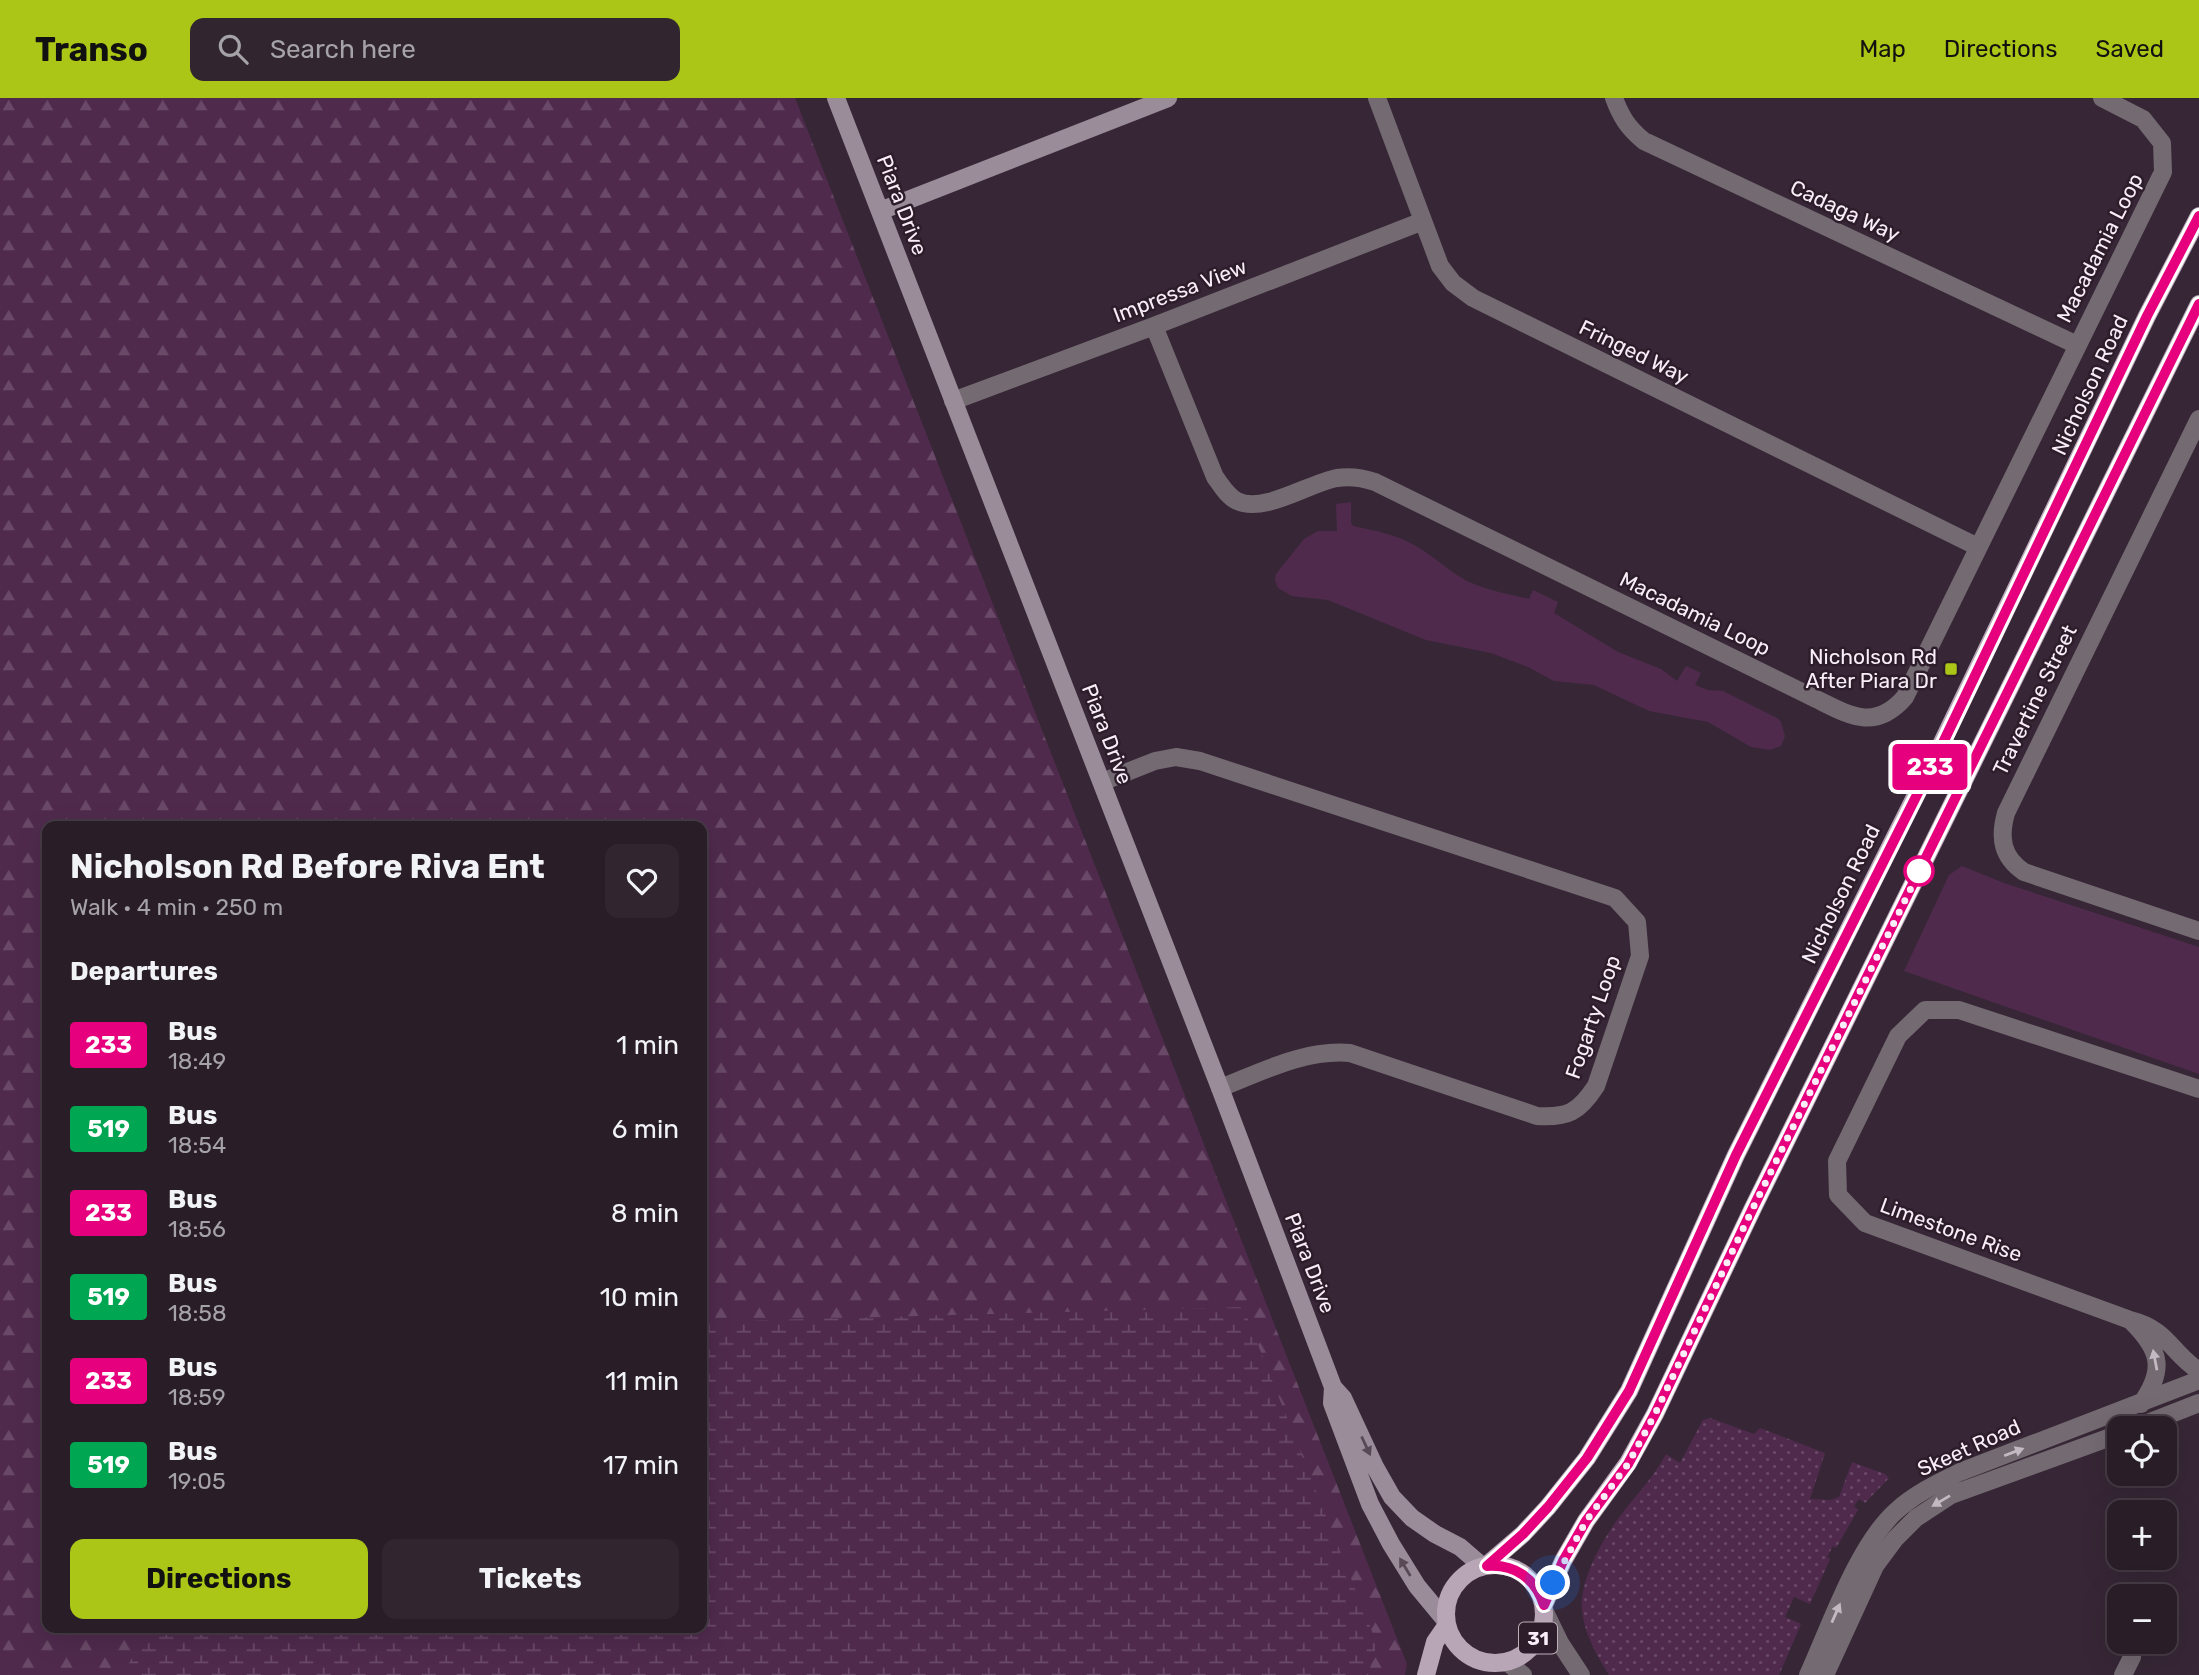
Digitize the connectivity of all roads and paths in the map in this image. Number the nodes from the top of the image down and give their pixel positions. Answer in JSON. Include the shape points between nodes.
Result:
{"nodes":[{"id":1,"x":836,"y":98,"type":"edge"},
{"id":2,"x":1168,"y":98,"type":"edge"},
{"id":3,"x":1377,"y":98,"type":"edge"},
{"id":4,"x":1614,"y":98,"type":"edge"},
{"id":5,"x":2102,"y":98,"type":"edge"},
{"id":6,"x":880,"y":211,"type":"junction"},
{"id":7,"x":2199,"y":216,"type":"edge"},
{"id":8,"x":1423,"y":221,"type":"junction"},
{"id":9,"x":2199,"y":304,"type":"edge"},
{"id":10,"x":1154,"y":326,"type":"junction"},
{"id":11,"x":2077,"y":345,"type":"junction"},
{"id":12,"x":953,"y":401,"type":"junction"},
{"id":13,"x":2199,"y":419,"type":"edge"},
{"id":14,"x":1978,"y":547,"type":"junction"},
{"id":15,"x":1102,"y":782,"type":"junction"},
{"id":16,"x":2199,"y":931,"type":"edge"},
{"id":17,"x":1220,"y":1088,"type":"junction"},
{"id":18,"x":2199,"y":1089,"type":"edge"},
{"id":19,"x":2130,"y":1320,"type":"junction"},
{"id":20,"x":2199,"y":1371,"type":"edge"},
{"id":21,"x":2199,"y":1380,"type":"edge"},
{"id":22,"x":1333,"y":1387,"type":"junction"},
{"id":23,"x":2199,"y":1402,"type":"edge"},
{"id":24,"x":2141,"y":1404,"type":"junction"},
{"id":25,"x":2165,"y":1416,"type":"edge"},
{"id":26,"x":2107,"y":1438,"type":"edge"},
{"id":27,"x":1485,"y":1566,"type":"junction"},
{"id":28,"x":1544,"y":1607,"type":"junction"},
{"id":29,"x":1446,"y":1623,"type":"junction"},
{"id":30,"x":2132,"y":1657,"type":"dead end"},
{"id":31,"x":1502,"y":1667,"type":"edge"},
{"id":32,"x":1426,"y":1675,"type":"edge"},
{"id":33,"x":1523,"y":1675,"type":"edge"},
{"id":34,"x":1581,"y":1675,"type":"edge"},
{"id":35,"x":1808,"y":1675,"type":"edge"},
{"id":36,"x":1825,"y":1675,"type":"edge"},
{"id":37,"x":2123,"y":1675,"type":"edge"}],
"edges":[{"from":1,"to":6,"type":"street","name":"Piara Drive"},
{"from":2,"to":6,"type":"street"},
{"from":3,"to":8,"type":"street","name":"Fringed Way"},
{"from":4,"to":11,"type":"street","name":"Cadaga Way","via":[[1620,116],[1644,141]]},
{"from":5,"to":11,"type":"street","name":"Macadamia Loop","via":[[2143,119],[2162,143],[2163,173]]},
{"from":6,"to":12,"type":"street","name":"Piara Drive"},
{"from":7,"to":27,"type":"main road","name":"Nicholson Road","via":[[1736,1155],[1629,1391],[1587,1458],[1548,1507]]},
{"from":8,"to":10,"type":"street","name":"Impressa View"},
{"from":8,"to":14,"type":"street","name":"Fringed Way","via":[[1440,266],[1473,298]]},
{"from":9,"to":28,"type":"main road","number":"31","via":[[1655,1414],[1628,1464],[1586,1521]]},
{"from":10,"to":12,"type":"street","name":"Impressa View"},
{"from":10,"to":14,"type":"street","name":"Macadamia Loop","via":[[1215,477],[1231,497],[1252,505],[1338,478],[1376,482],[1856,717],[1886,714],[1905,697]]},
{"from":11,"to":14,"type":"street","name":"Macadamia Loop"},
{"from":12,"to":15,"type":"street","name":"Piara Drive"},
{"from":13,"to":16,"type":"street","name":"Travertine Street","via":[[2006,813],[2002,831],[2006,854],[2024,872]]},
{"from":15,"to":17,"type":"street","name":"Piara Drive"},
{"from":15,"to":17,"type":"street","name":"Fogarty Loop","via":[[1155,761],[1176,757],[1200,761],[1615,898],[1637,922],[1640,957],[1596,1086],[1574,1112],[1537,1116],[1350,1053],[1330,1051]]},
{"from":17,"to":22,"type":"street","name":"Piara Drive"},
{"from":18,"to":19,"type":"street","name":"Limestone Rise","via":[[1959,1010],[1925,1010],[1898,1036],[1837,1161],[1838,1195],[1865,1223]]},
{"from":19,"to":20,"type":"street","name":"Limestone Rise","via":[[2158,1330]]},
{"from":24,"to":19,"type":"street","name":"Limestone Rise","one_way":true,"via":[[2158,1369],[2148,1338]]},
{"from":21,"to":24,"type":"street","name":"Skeet Road"},
{"from":22,"to":27,"type":"street","name":"Piara Drive","one_way":true,"via":[[1343,1398],[1392,1497],[1412,1518]]},
{"from":29,"to":22,"type":"street","name":"Piara Drive","one_way":true,"via":[[1417,1586],[1370,1504],[1332,1403]]},
{"from":23,"to":25,"type":"street"},
{"from":35,"to":24,"type":"street","name":"Skeet Road","one_way":true,"via":[[1863,1555],[1896,1511],[1960,1472]]},
{"from":26,"to":36,"type":"street","name":"Skeet Road","one_way":true,"via":[[1951,1495],[1907,1526],[1868,1578]]},
{"from":27,"to":28,"type":"main road","number":"31","via":[[1519,1571],[1535,1585]]},
{"from":27,"to":29,"type":"main road","via":[[1461,1578],[1451,1590]]},
{"from":28,"to":31,"type":"main road","number":"31","via":[[1542,1631],[1534,1645]]},
{"from":28,"to":34,"type":"street"},
{"from":29,"to":31,"type":"main road","number":"31","via":[[1456,1644],[1472,1658]]},
{"from":29,"to":32,"type":"main road"},
{"from":30,"to":37,"type":"street"},
{"from":31,"to":33,"type":"street"}]}
